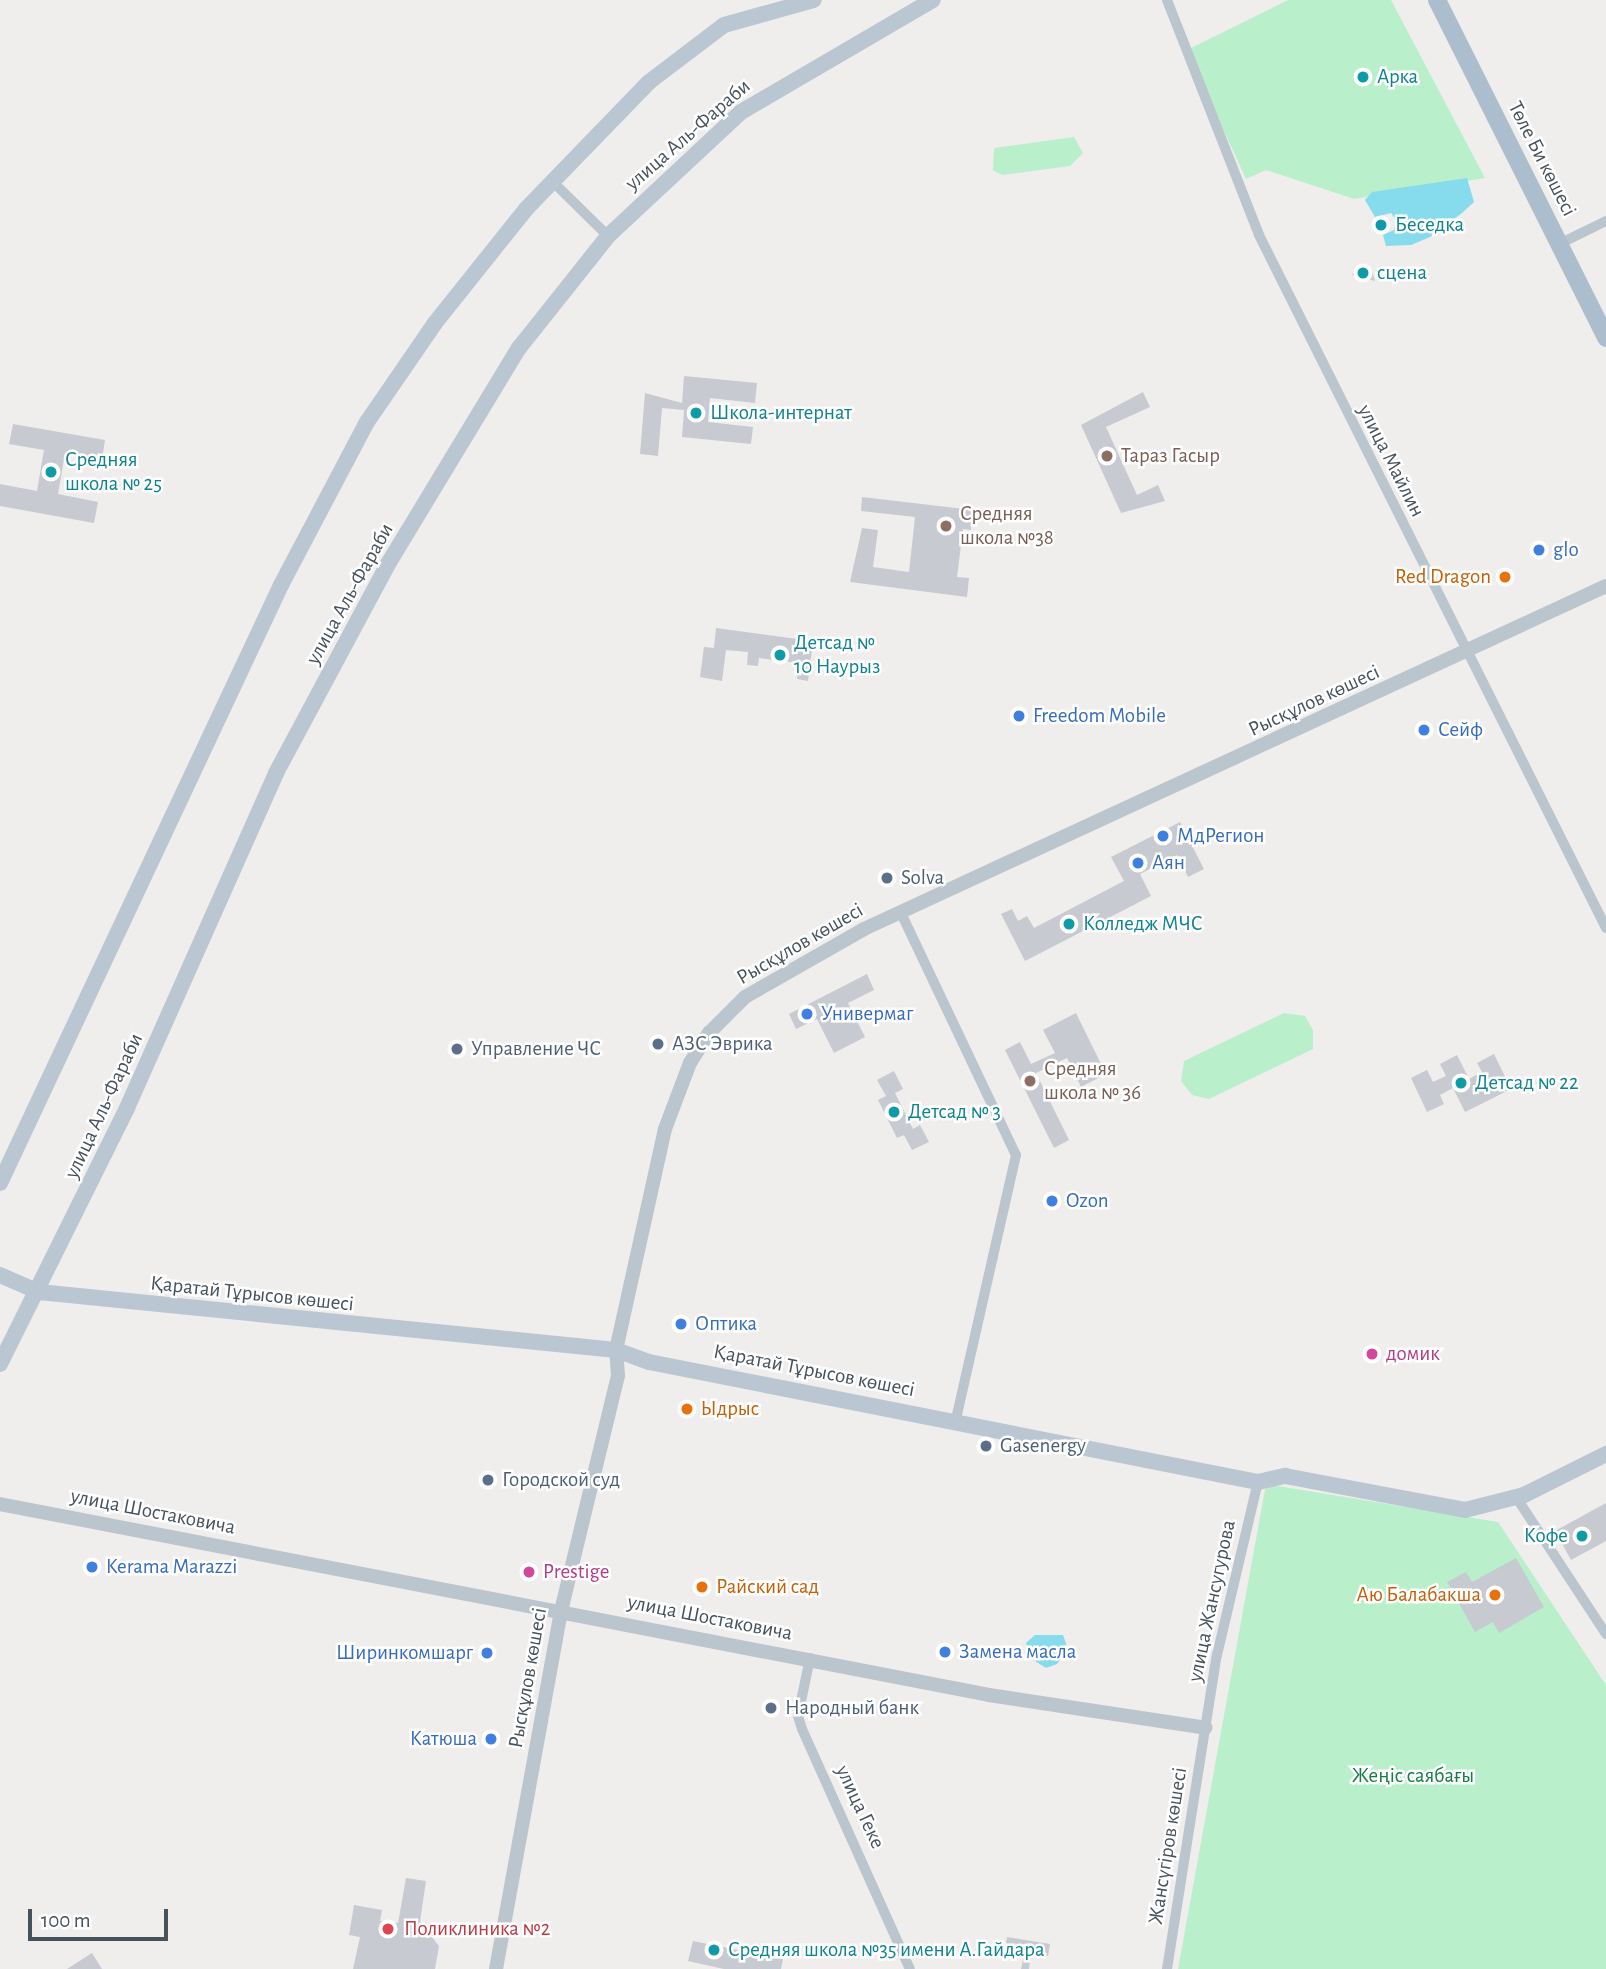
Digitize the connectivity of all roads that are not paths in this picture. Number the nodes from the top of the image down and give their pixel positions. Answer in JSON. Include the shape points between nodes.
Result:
{"nodes":[{"id":1,"x":814,"y":0,"type":"edge"},
{"id":2,"x":933,"y":0,"type":"edge"},
{"id":3,"x":1167,"y":0,"type":"edge"},
{"id":4,"x":1437,"y":0,"type":"edge"},
{"id":5,"x":552,"y":181,"type":"junction"},
{"id":6,"x":1606,"y":221,"type":"edge"},
{"id":7,"x":608,"y":236,"type":"junction"},
{"id":8,"x":1559,"y":244,"type":"junction"},
{"id":9,"x":1606,"y":338,"type":"edge"},
{"id":10,"x":1606,"y":586,"type":"edge"},
{"id":11,"x":1469,"y":654,"type":"junction"},
{"id":12,"x":901,"y":913,"type":"junction"},
{"id":13,"x":1606,"y":929,"type":"edge"},
{"id":14,"x":0,"y":1183,"type":"edge"},
{"id":15,"x":0,"y":1275,"type":"edge"},
{"id":16,"x":39,"y":1292,"type":"junction"},
{"id":17,"x":616,"y":1350,"type":"junction"},
{"id":18,"x":0,"y":1364,"type":"edge"},
{"id":19,"x":956,"y":1419,"type":"junction"},
{"id":20,"x":1606,"y":1454,"type":"edge"},
{"id":21,"x":1258,"y":1482,"type":"junction"},
{"id":22,"x":1516,"y":1497,"type":"junction"},
{"id":23,"x":0,"y":1504,"type":"edge"},
{"id":24,"x":561,"y":1611,"type":"junction"},
{"id":25,"x":1606,"y":1634,"type":"edge"},
{"id":26,"x":810,"y":1658,"type":"junction"},
{"id":27,"x":1206,"y":1728,"type":"junction"},
{"id":28,"x":496,"y":1969,"type":"edge"},
{"id":29,"x":910,"y":1969,"type":"edge"},
{"id":30,"x":1167,"y":1969,"type":"edge"}],
"edges":[{"from":1,"to":5,"type":"main road","via":[[724,25],[641,89]]},
{"from":2,"to":7,"type":"main road","name":"улица Аль-Фараби","via":[[741,112]]},
{"from":3,"to":11,"type":"street","name":"улица Майлин","via":[[1259,235]]},
{"from":4,"to":8,"type":"main road","name":"Төле Би көшесі"},
{"from":5,"to":7,"type":"street"},
{"from":5,"to":14,"type":"main road","via":[[435,323],[367,422],[332,486]]},
{"from":6,"to":8,"type":"street"},
{"from":7,"to":16,"type":"main road","name":"улица Аль-Фараби","via":[[519,348],[388,564],[282,761]]},
{"from":8,"to":9,"type":"main road","name":"Төле Би көшесі"},
{"from":10,"to":11,"type":"street","name":"Рысқұлов көшесі"},
{"from":11,"to":12,"type":"street","name":"Рысқұлов көшесі"},
{"from":11,"to":13,"type":"street","name":"улица Майлин"},
{"from":12,"to":17,"type":"street","name":"Рысқұлов көшесі","via":[[781,974],[745,997],[709,1033],[690,1063],[665,1129]]},
{"from":12,"to":19,"type":"street","via":[[1016,1155]]},
{"from":15,"to":16,"type":"main road","name":"Қаратай Тұрысов көшесі"},
{"from":16,"to":17,"type":"main road","name":"Қаратай Тұрысов көшесі"},
{"from":16,"to":18,"type":"main road","name":"улица Аль-Фараби"},
{"from":17,"to":19,"type":"main road","name":"Қаратай Тұрысов көшесі","via":[[649,1362]]},
{"from":17,"to":24,"type":"street","name":"Рысқұлов көшесі","via":[[618,1376]]},
{"from":19,"to":21,"type":"main road","name":"Қаратай Тұрысов көшесі"},
{"from":20,"to":22,"type":"main road","name":"Қаратай Тұрысов көшесі"},
{"from":21,"to":22,"type":"main road","name":"Қаратай Тұрысов көшесі","via":[[1285,1476],[1465,1510]]},
{"from":21,"to":27,"type":"street","name":"улица Жансугурова"},
{"from":22,"to":25,"type":"street"},
{"from":23,"to":24,"type":"street","name":"улица Шостаковича"},
{"from":24,"to":26,"type":"street","name":"улица Шостаковича"},
{"from":24,"to":28,"type":"street","name":"Рысқұлов көшесі"},
{"from":26,"to":27,"type":"street","name":"улица Шостаковича","via":[[989,1695]]},
{"from":26,"to":29,"type":"street","name":"улица Геке","via":[[798,1716],[802,1729]]},
{"from":27,"to":30,"type":"street","name":"Жансүгіров көшесі"}]}
